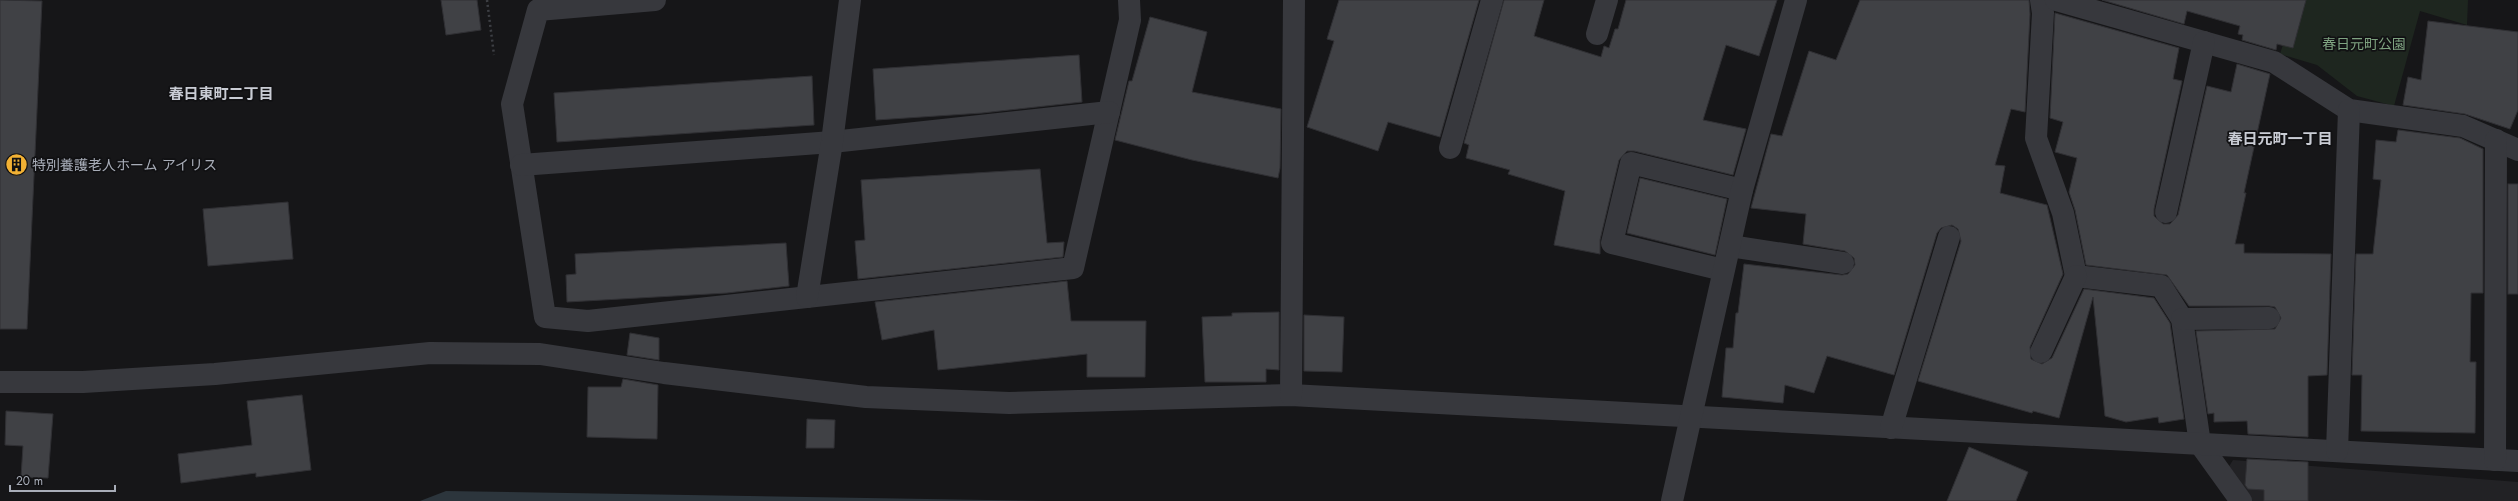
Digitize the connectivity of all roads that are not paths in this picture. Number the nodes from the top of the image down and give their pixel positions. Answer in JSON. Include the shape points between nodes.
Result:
{"nodes":[{"id":1,"x":655,"y":0,"type":"edge"},
{"id":2,"x":850,"y":0,"type":"edge"},
{"id":3,"x":1129,"y":0,"type":"edge"},
{"id":4,"x":1294,"y":0,"type":"edge"},
{"id":5,"x":1492,"y":0,"type":"edge"},
{"id":6,"x":1607,"y":0,"type":"edge"},
{"id":7,"x":1796,"y":0,"type":"edge"},
{"id":8,"x":2041,"y":0,"type":"edge"},
{"id":9,"x":2056,"y":0,"type":"edge"},
{"id":10,"x":1597,"y":34,"type":"dead end"},
{"id":11,"x":2204,"y":42,"type":"junction"},
{"id":12,"x":2349,"y":110,"type":"junction"},
{"id":13,"x":1109,"y":112,"type":"junction"},
{"id":14,"x":2496,"y":140,"type":"junction"},
{"id":15,"x":832,"y":142,"type":"junction"},
{"id":16,"x":1450,"y":148,"type":"dead end"},
{"id":17,"x":2518,"y":150,"type":"edge"},
{"id":18,"x":521,"y":165,"type":"junction"},
{"id":19,"x":1742,"y":190,"type":"junction"},
{"id":20,"x":2166,"y":212,"type":"dead end"},
{"id":21,"x":1949,"y":237,"type":"dead end"},
{"id":22,"x":1730,"y":246,"type":"junction"},
{"id":23,"x":1843,"y":263,"type":"dead end"},
{"id":24,"x":1723,"y":270,"type":"junction"},
{"id":25,"x":2076,"y":276,"type":"junction"},
{"id":26,"x":807,"y":297,"type":"junction"},
{"id":27,"x":2269,"y":318,"type":"dead end"},
{"id":28,"x":2182,"y":319,"type":"junction"},
{"id":29,"x":2041,"y":352,"type":"dead end"},
{"id":30,"x":0,"y":382,"type":"edge"},
{"id":31,"x":1291,"y":396,"type":"junction"},
{"id":32,"x":1690,"y":417,"type":"junction"},
{"id":33,"x":1891,"y":428,"type":"junction"},
{"id":34,"x":2200,"y":444,"type":"junction"},
{"id":35,"x":2337,"y":451,"type":"junction"},
{"id":36,"x":2495,"y":460,"type":"junction"},
{"id":37,"x":2518,"y":461,"type":"edge"},
{"id":38,"x":1672,"y":501,"type":"edge"},
{"id":39,"x":2241,"y":501,"type":"edge"}],
"edges":[{"from":1,"to":18,"type":"street","via":[[538,10],[512,104]]},
{"from":2,"to":15,"type":"street"},
{"from":3,"to":13,"type":"street","via":[[1130,20]]},
{"from":4,"to":31,"type":"street"},
{"from":5,"to":16,"type":"street"},
{"from":6,"to":10,"type":"street"},
{"from":7,"to":19,"type":"street"},
{"from":8,"to":25,"type":"street","via":[[2043,13],[2036,138],[2063,213]]},
{"from":9,"to":11,"type":"street"},
{"from":11,"to":12,"type":"street","via":[[2274,62]]},
{"from":11,"to":20,"type":"street"},
{"from":12,"to":14,"type":"street","via":[[2463,126]]},
{"from":12,"to":35,"type":"street"},
{"from":13,"to":15,"type":"street"},
{"from":13,"to":26,"type":"street","via":[[1073,268]]},
{"from":14,"to":17,"type":"street"},
{"from":14,"to":36,"type":"street"},
{"from":15,"to":18,"type":"street"},
{"from":15,"to":26,"type":"street"},
{"from":18,"to":26,"type":"street","via":[[545,317],[588,321]]},
{"from":19,"to":22,"type":"street"},
{"from":19,"to":24,"type":"street","via":[[1630,163],[1612,243]]},
{"from":21,"to":33,"type":"street"},
{"from":22,"to":23,"type":"street"},
{"from":22,"to":24,"type":"street"},
{"from":24,"to":32,"type":"street"},
{"from":25,"to":28,"type":"street","via":[[2161,286]]},
{"from":25,"to":29,"type":"street"},
{"from":27,"to":28,"type":"street"},
{"from":28,"to":34,"type":"street"},
{"from":30,"to":31,"type":"street","via":[[83,382],[215,374],[430,352],[540,354],[664,373],[866,397],[1009,403]]},
{"from":31,"to":32,"type":"street"},
{"from":32,"to":33,"type":"street"},
{"from":32,"to":38,"type":"street"},
{"from":33,"to":34,"type":"street"},
{"from":34,"to":35,"type":"street"},
{"from":34,"to":39,"type":"street"},
{"from":35,"to":36,"type":"street"},
{"from":36,"to":37,"type":"street"}]}
